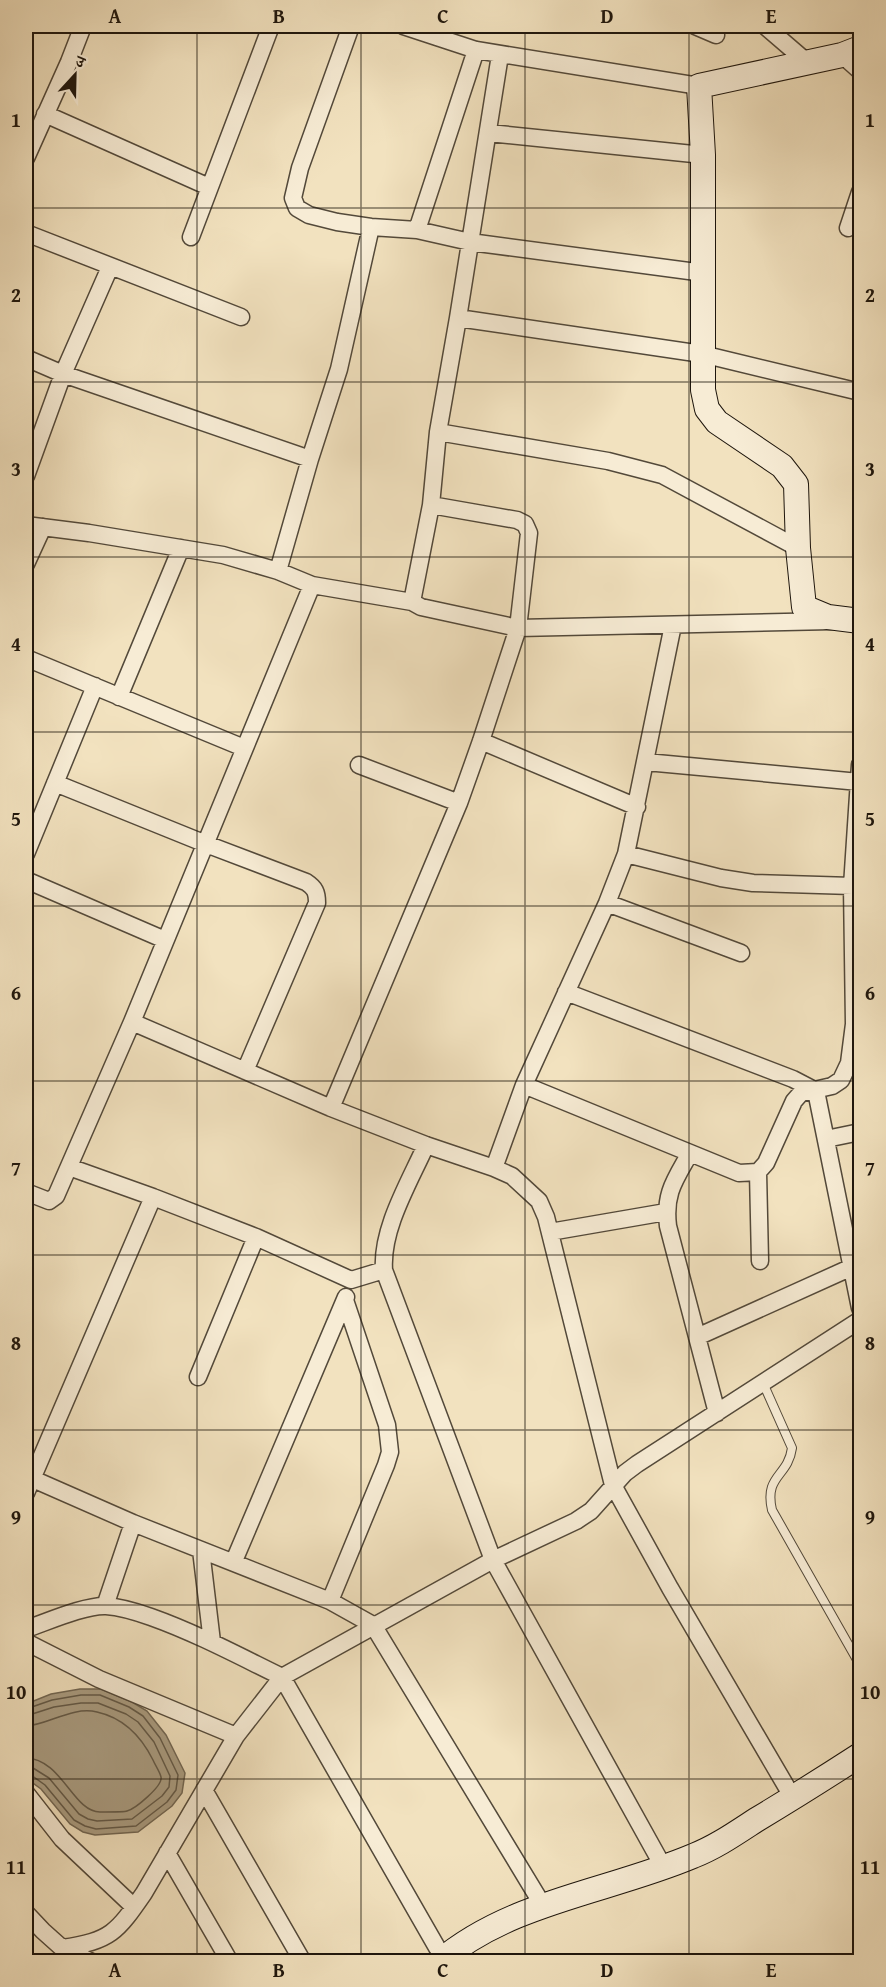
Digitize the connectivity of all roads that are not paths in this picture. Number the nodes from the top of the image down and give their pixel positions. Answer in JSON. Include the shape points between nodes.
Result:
{"nodes":[{"id":1,"x":83,"y":26,"type":"edge"},
{"id":2,"x":271,"y":26,"type":"edge"},
{"id":3,"x":351,"y":26,"type":"edge"},
{"id":4,"x":403,"y":26,"type":"edge"},
{"id":5,"x":695,"y":26,"type":"edge"},
{"id":6,"x":765,"y":26,"type":"edge"},
{"id":7,"x":450,"y":33,"type":"edge"},
{"id":8,"x":716,"y":35,"type":"dead end"},
{"id":9,"x":476,"y":50,"type":"junction"},
{"id":10,"x":851,"y":52,"type":"edge"},
{"id":11,"x":500,"y":55,"type":"junction"},
{"id":12,"x":808,"y":63,"type":"junction"},
{"id":13,"x":861,"y":71,"type":"edge"},
{"id":14,"x":699,"y":86,"type":"junction"},
{"id":15,"x":45,"y":114,"type":"junction"},
{"id":16,"x":489,"y":133,"type":"junction"},
{"id":17,"x":703,"y":155,"type":"junction"},
{"id":18,"x":26,"y":158,"type":"edge"},
{"id":19,"x":209,"y":187,"type":"junction"},
{"id":20,"x":861,"y":192,"type":"edge"},
{"id":21,"x":371,"y":227,"type":"junction"},
{"id":22,"x":848,"y":228,"type":"dead end"},
{"id":23,"x":417,"y":230,"type":"junction"},
{"id":24,"x":26,"y":233,"type":"edge"},
{"id":25,"x":191,"y":237,"type":"dead end"},
{"id":26,"x":470,"y":242,"type":"junction"},
{"id":27,"x":110,"y":267,"type":"junction"},
{"id":28,"x":704,"y":273,"type":"junction"},
{"id":29,"x":242,"y":316,"type":"dead end"},
{"id":30,"x":458,"y":318,"type":"junction"},
{"id":31,"x":702,"y":354,"type":"junction"},
{"id":32,"x":26,"y":358,"type":"edge"},
{"id":33,"x":63,"y":374,"type":"junction"},
{"id":34,"x":861,"y":392,"type":"edge"},
{"id":35,"x":438,"y":432,"type":"junction"},
{"id":36,"x":310,"y":459,"type":"junction"},
{"id":37,"x":26,"y":476,"type":"edge"},
{"id":38,"x":431,"y":505,"type":"junction"},
{"id":39,"x":26,"y":525,"type":"edge"},
{"id":40,"x":43,"y":527,"type":"junction"},
{"id":41,"x":181,"y":548,"type":"junction"},
{"id":42,"x":798,"y":548,"type":"junction"},
{"id":43,"x":26,"y":564,"type":"edge"},
{"id":44,"x":278,"y":571,"type":"junction"},
{"id":45,"x":312,"y":585,"type":"junction"},
{"id":46,"x":412,"y":602,"type":"junction"},
{"id":47,"x":855,"y":621,"type":"edge"},
{"id":48,"x":673,"y":625,"type":"junction"},
{"id":49,"x":518,"y":628,"type":"junction"},
{"id":50,"x":26,"y":658,"type":"edge"},
{"id":51,"x":94,"y":686,"type":"junction"},
{"id":52,"x":119,"y":697,"type":"junction"},
{"id":53,"x":481,"y":741,"type":"junction"},
{"id":54,"x":244,"y":748,"type":"junction"},
{"id":55,"x":646,"y":762,"type":"junction"},
{"id":56,"x":359,"y":765,"type":"dead end"},
{"id":57,"x":860,"y":773,"type":"edge"},
{"id":58,"x":55,"y":783,"type":"junction"},
{"id":59,"x":459,"y":803,"type":"junction"},
{"id":60,"x":637,"y":807,"type":"junction"},
{"id":61,"x":206,"y":844,"type":"junction"},
{"id":62,"x":26,"y":854,"type":"edge"},
{"id":63,"x":626,"y":854,"type":"junction"},
{"id":64,"x":26,"y":880,"type":"edge"},
{"id":65,"x":852,"y":886,"type":"junction"},
{"id":66,"x":607,"y":903,"type":"junction"},
{"id":67,"x":857,"y":924,"type":"edge"},
{"id":68,"x":165,"y":940,"type":"junction"},
{"id":69,"x":741,"y":953,"type":"dead end"},
{"id":70,"x":566,"y":992,"type":"junction"},
{"id":71,"x":132,"y":1022,"type":"junction"},
{"id":72,"x":857,"y":1024,"type":"edge"},
{"id":73,"x":245,"y":1071,"type":"junction"},
{"id":74,"x":524,"y":1085,"type":"junction"},
{"id":75,"x":816,"y":1091,"type":"junction"},
{"id":76,"x":331,"y":1108,"type":"junction"},
{"id":77,"x":861,"y":1132,"type":"edge"},
{"id":78,"x":826,"y":1139,"type":"junction"},
{"id":79,"x":426,"y":1145,"type":"junction"},
{"id":80,"x":690,"y":1153,"type":"junction"},
{"id":81,"x":69,"y":1167,"type":"junction"},
{"id":82,"x":494,"y":1168,"type":"junction"},
{"id":83,"x":758,"y":1172,"type":"junction"},
{"id":84,"x":26,"y":1192,"type":"edge"},
{"id":85,"x":153,"y":1197,"type":"junction"},
{"id":86,"x":666,"y":1212,"type":"junction"},
{"id":87,"x":550,"y":1232,"type":"junction"},
{"id":88,"x":853,"y":1236,"type":"edge"},
{"id":89,"x":256,"y":1237,"type":"junction"},
{"id":90,"x":760,"y":1261,"type":"dead end"},
{"id":91,"x":852,"y":1267,"type":"junction"},
{"id":92,"x":384,"y":1270,"type":"junction"},
{"id":93,"x":351,"y":1280,"type":"junction"},
{"id":94,"x":345,"y":1300,"type":"junction"},
{"id":95,"x":861,"y":1308,"type":"edge"},
{"id":96,"x":861,"y":1320,"type":"edge"},
{"id":97,"x":697,"y":1337,"type":"junction"},
{"id":98,"x":198,"y":1377,"type":"dead end"},
{"id":99,"x":764,"y":1383,"type":"junction"},
{"id":100,"x":717,"y":1413,"type":"junction"},
{"id":101,"x":28,"y":1482,"type":"edge"},
{"id":102,"x":613,"y":1485,"type":"junction"},
{"id":103,"x":133,"y":1523,"type":"junction"},
{"id":104,"x":201,"y":1550,"type":"junction"},
{"id":105,"x":493,"y":1560,"type":"junction"},
{"id":106,"x":234,"y":1561,"type":"junction"},
{"id":107,"x":330,"y":1601,"type":"junction"},
{"id":108,"x":105,"y":1606,"type":"junction"},
{"id":109,"x":373,"y":1625,"type":"junction"},
{"id":110,"x":26,"y":1629,"type":"edge"},
{"id":111,"x":26,"y":1642,"type":"edge"},
{"id":112,"x":212,"y":1642,"type":"junction"},
{"id":113,"x":861,"y":1665,"type":"edge"},
{"id":114,"x":282,"y":1677,"type":"junction"},
{"id":115,"x":236,"y":1736,"type":"junction"},
{"id":116,"x":861,"y":1755,"type":"edge"},
{"id":117,"x":204,"y":1790,"type":"junction"},
{"id":118,"x":26,"y":1793,"type":"edge"},
{"id":119,"x":793,"y":1798,"type":"junction"},
{"id":120,"x":167,"y":1853,"type":"junction"},
{"id":121,"x":664,"y":1868,"type":"junction"},
{"id":122,"x":542,"y":1904,"type":"junction"},
{"id":123,"x":134,"y":1907,"type":"junction"},
{"id":124,"x":26,"y":1912,"type":"edge"},
{"id":125,"x":62,"y":1948,"type":"junction"},
{"id":126,"x":443,"y":1960,"type":"edge"},
{"id":127,"x":89,"y":1961,"type":"edge"},
{"id":128,"x":230,"y":1962,"type":"edge"},
{"id":129,"x":303,"y":1962,"type":"edge"}],
"edges":[{"from":1,"to":15,"type":"street"},
{"from":2,"to":19,"type":"street"},
{"from":3,"to":21,"type":"street","via":[[293,198],[297,208],[309,215]]},
{"from":4,"to":7,"type":"street"},
{"from":5,"to":8,"type":"street"},
{"from":6,"to":12,"type":"street"},
{"from":7,"to":9,"type":"street"},
{"from":9,"to":11,"type":"street"},
{"from":9,"to":23,"type":"street"},
{"from":10,"to":12,"type":"street"},
{"from":10,"to":13,"type":"street"},
{"from":11,"to":14,"type":"street"},
{"from":11,"to":16,"type":"street"},
{"from":12,"to":14,"type":"street"},
{"from":14,"to":17,"type":"street"},
{"from":15,"to":18,"type":"street"},
{"from":15,"to":19,"type":"street"},
{"from":16,"to":17,"type":"street"},
{"from":16,"to":26,"type":"street"},
{"from":17,"to":28,"type":"street"},
{"from":19,"to":25,"type":"street"},
{"from":20,"to":22,"type":"street"},
{"from":21,"to":23,"type":"street"},
{"from":21,"to":36,"type":"street","via":[[339,369]]},
{"from":23,"to":26,"type":"street"},
{"from":24,"to":27,"type":"street"},
{"from":26,"to":28,"type":"street"},
{"from":26,"to":30,"type":"street"},
{"from":27,"to":29,"type":"street"},
{"from":27,"to":33,"type":"street"},
{"from":28,"to":31,"type":"street"},
{"from":30,"to":31,"type":"street"},
{"from":30,"to":35,"type":"street"},
{"from":31,"to":34,"type":"street"},
{"from":31,"to":42,"type":"street","via":[[707,409],[717,422],[782,465],[796,484]]},
{"from":32,"to":33,"type":"street"},
{"from":33,"to":36,"type":"street"},
{"from":33,"to":37,"type":"street"},
{"from":35,"to":38,"type":"street"},
{"from":35,"to":42,"type":"street","via":[[608,461],[662,475]]},
{"from":36,"to":44,"type":"street"},
{"from":38,"to":46,"type":"street"},
{"from":38,"to":49,"type":"street","via":[[525,524],[529,533]]},
{"from":39,"to":40,"type":"street"},
{"from":40,"to":41,"type":"street"},
{"from":40,"to":43,"type":"street"},
{"from":41,"to":44,"type":"street"},
{"from":41,"to":52,"type":"street"},
{"from":42,"to":47,"type":"street","via":[[804,607],[828,617]]},
{"from":44,"to":45,"type":"street"},
{"from":45,"to":46,"type":"street"},
{"from":45,"to":54,"type":"street"},
{"from":46,"to":49,"type":"street"},
{"from":47,"to":48,"type":"street"},
{"from":48,"to":49,"type":"street"},
{"from":48,"to":55,"type":"street"},
{"from":49,"to":53,"type":"street"},
{"from":50,"to":51,"type":"street"},
{"from":51,"to":52,"type":"street"},
{"from":51,"to":58,"type":"street"},
{"from":52,"to":54,"type":"street"},
{"from":53,"to":59,"type":"street"},
{"from":53,"to":60,"type":"street"},
{"from":54,"to":61,"type":"street"},
{"from":55,"to":57,"type":"street"},
{"from":55,"to":60,"type":"street"},
{"from":56,"to":59,"type":"street"},
{"from":57,"to":65,"type":"street"},
{"from":58,"to":61,"type":"street"},
{"from":58,"to":62,"type":"street"},
{"from":59,"to":76,"type":"street"},
{"from":60,"to":63,"type":"street"},
{"from":61,"to":68,"type":"street"},
{"from":61,"to":73,"type":"street","via":[[306,882],[317,893],[317,903]]},
{"from":63,"to":65,"type":"street","via":[[753,883]]},
{"from":63,"to":66,"type":"street"},
{"from":64,"to":68,"type":"street"},
{"from":65,"to":67,"type":"street"},
{"from":66,"to":69,"type":"street"},
{"from":66,"to":70,"type":"street"},
{"from":67,"to":72,"type":"street"},
{"from":68,"to":71,"type":"street"},
{"from":70,"to":74,"type":"street"},
{"from":70,"to":75,"type":"street","via":[[793,1078]]},
{"from":71,"to":73,"type":"street"},
{"from":71,"to":81,"type":"street"},
{"from":72,"to":75,"type":"street","via":[[842,1080]]},
{"from":73,"to":76,"type":"street"},
{"from":74,"to":80,"type":"street"},
{"from":74,"to":82,"type":"street"},
{"from":75,"to":78,"type":"street"},
{"from":75,"to":83,"type":"street","via":[[801,1093],[794,1101],[766,1163]]},
{"from":76,"to":79,"type":"street"},
{"from":77,"to":78,"type":"street"},
{"from":78,"to":88,"type":"street"},
{"from":79,"to":82,"type":"street"},
{"from":79,"to":92,"type":"street","via":[[387,1232]]},
{"from":80,"to":83,"type":"street","via":[[739,1173]]},
{"from":80,"to":86,"type":"street","via":[[671,1189]]},
{"from":81,"to":84,"type":"street","via":[[53,1199]]},
{"from":81,"to":85,"type":"street"},
{"from":82,"to":87,"type":"street","via":[[512,1176],[539,1201]]},
{"from":83,"to":90,"type":"street"},
{"from":85,"to":89,"type":"street"},
{"from":85,"to":101,"type":"street"},
{"from":86,"to":87,"type":"street"},
{"from":86,"to":97,"type":"street"},
{"from":87,"to":102,"type":"street"},
{"from":88,"to":91,"type":"street"},
{"from":89,"to":93,"type":"street"},
{"from":89,"to":98,"type":"street"},
{"from":91,"to":95,"type":"street"},
{"from":91,"to":97,"type":"street"},
{"from":92,"to":93,"type":"street"},
{"from":92,"to":105,"type":"street"},
{"from":93,"to":94,"type":"street"},
{"from":94,"to":106,"type":"street"},
{"from":94,"to":107,"type":"street","via":[[387,1425],[390,1452]]},
{"from":96,"to":99,"type":"street"},
{"from":97,"to":100,"type":"street"},
{"from":99,"to":100,"type":"street"},
{"from":99,"to":113,"type":"lane","via":[[792,1448],[791,1458],[770,1489],[772,1510]]},
{"from":100,"to":102,"type":"street","via":[[644,1459]]},
{"from":101,"to":103,"type":"street"},
{"from":102,"to":105,"type":"street","via":[[584,1516]]},
{"from":102,"to":119,"type":"street"},
{"from":103,"to":104,"type":"street"},
{"from":103,"to":108,"type":"street"},
{"from":104,"to":106,"type":"street"},
{"from":104,"to":112,"type":"street"},
{"from":105,"to":109,"type":"street"},
{"from":105,"to":121,"type":"street"},
{"from":106,"to":107,"type":"street"},
{"from":107,"to":109,"type":"street"},
{"from":108,"to":110,"type":"street"},
{"from":108,"to":112,"type":"street","via":[[166,1622]]},
{"from":109,"to":114,"type":"street"},
{"from":109,"to":122,"type":"street"},
{"from":111,"to":115,"type":"street","via":[[99,1678]]},
{"from":112,"to":114,"type":"street"},
{"from":114,"to":115,"type":"street"},
{"from":114,"to":126,"type":"street"},
{"from":115,"to":117,"type":"street"},
{"from":116,"to":119,"type":"street"},
{"from":117,"to":120,"type":"street"},
{"from":117,"to":129,"type":"street"},
{"from":118,"to":123,"type":"street","via":[[62,1839]]},
{"from":119,"to":121,"type":"street","via":[[710,1848]]},
{"from":120,"to":123,"type":"street"},
{"from":120,"to":128,"type":"street"},
{"from":121,"to":122,"type":"street"},
{"from":122,"to":126,"type":"street","via":[[508,1919]]},
{"from":123,"to":125,"type":"street","via":[[112,1934]]},
{"from":124,"to":125,"type":"street"},
{"from":125,"to":127,"type":"street"}]}
